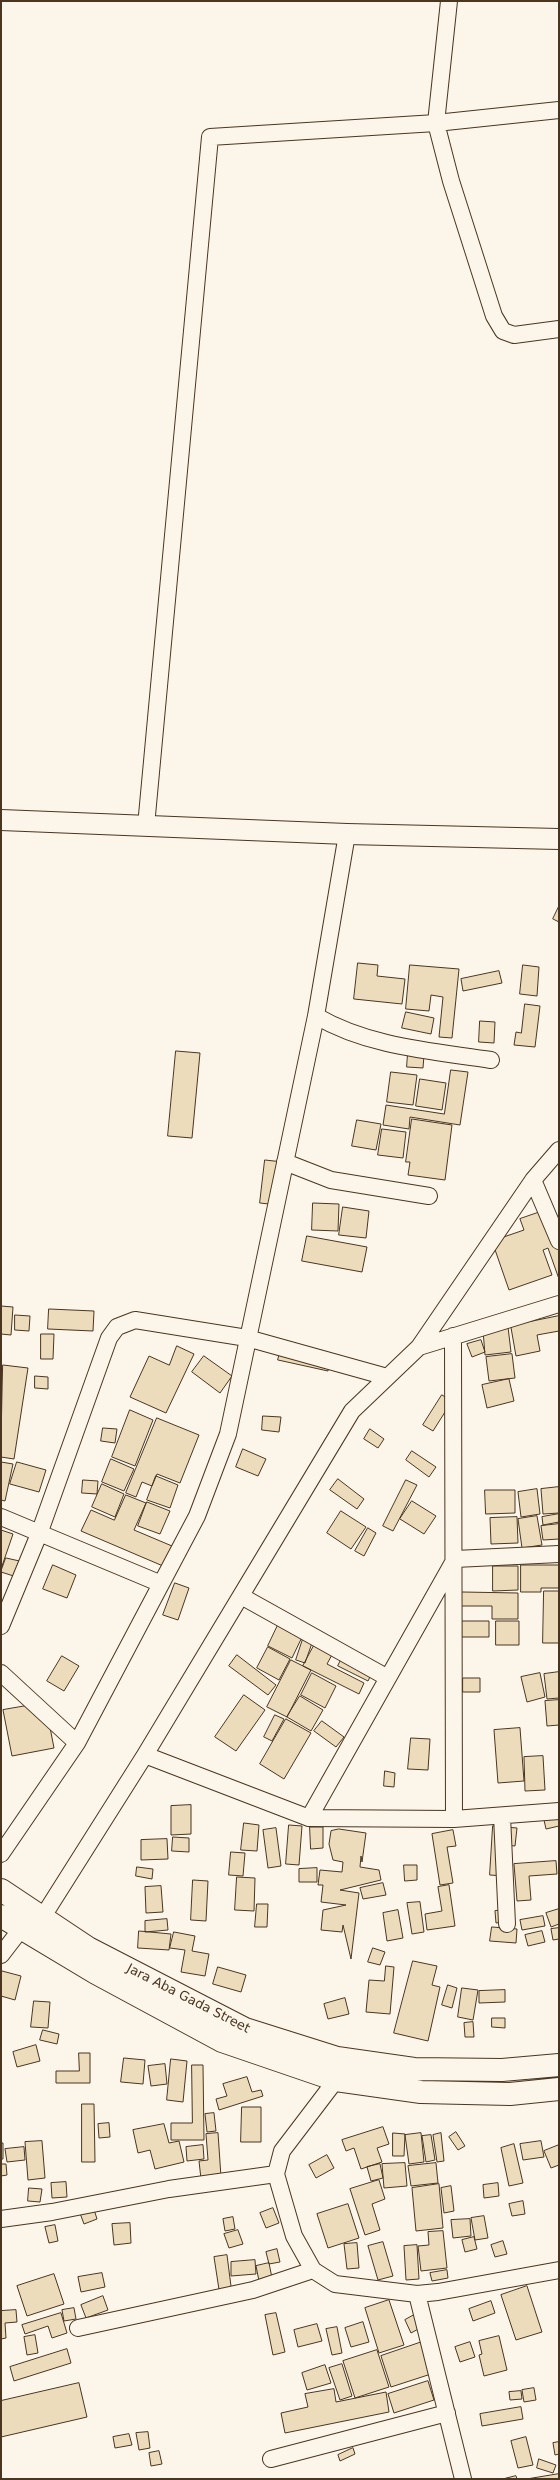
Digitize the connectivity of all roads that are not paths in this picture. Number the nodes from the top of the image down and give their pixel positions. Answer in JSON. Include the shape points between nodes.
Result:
{"nodes":[{"id":1,"x":449,"y":1,"type":"edge"},
{"id":2,"x":559,"y":110,"type":"edge"},
{"id":3,"x":436,"y":123,"type":"junction"},
{"id":4,"x":559,"y":329,"type":"edge"},
{"id":5,"x":1,"y":820,"type":"edge"},
{"id":6,"x":146,"y":826,"type":"junction"},
{"id":7,"x":347,"y":834,"type":"junction"},
{"id":8,"x":559,"y":839,"type":"edge"},
{"id":9,"x":316,"y":1016,"type":"junction"},
{"id":10,"x":491,"y":1060,"type":"dead end"},
{"id":11,"x":559,"y":1150,"type":"edge"},
{"id":12,"x":285,"y":1162,"type":"junction"},
{"id":13,"x":533,"y":1180,"type":"junction"},
{"id":14,"x":429,"y":1196,"type":"dead end"},
{"id":15,"x":559,"y":1241,"type":"edge"},
{"id":16,"x":559,"y":1304,"type":"edge"},
{"id":17,"x":452,"y":1336,"type":"junction"},
{"id":18,"x":247,"y":1338,"type":"junction"},
{"id":19,"x":419,"y":1347,"type":"junction"},
{"id":20,"x":387,"y":1377,"type":"junction"},
{"id":21,"x":1,"y":1517,"type":"edge"},
{"id":22,"x":39,"y":1534,"type":"junction"},
{"id":23,"x":559,"y":1554,"type":"edge"},
{"id":24,"x":454,"y":1559,"type":"junction"},
{"id":25,"x":159,"y":1583,"type":"junction"},
{"id":26,"x":241,"y":1596,"type":"junction"},
{"id":27,"x":1,"y":1626,"type":"edge"},
{"id":28,"x":1,"y":1673,"type":"edge"},
{"id":29,"x":388,"y":1678,"type":"junction"},
{"id":30,"x":77,"y":1742,"type":"junction"},
{"id":31,"x":145,"y":1756,"type":"junction"},
{"id":32,"x":559,"y":1811,"type":"edge"},
{"id":33,"x":502,"y":1816,"type":"junction"},
{"id":34,"x":309,"y":1818,"type":"junction"},
{"id":35,"x":454,"y":1819,"type":"junction"},
{"id":36,"x":1,"y":1854,"type":"edge"},
{"id":37,"x":1,"y":1890,"type":"edge"},
{"id":38,"x":1,"y":1916,"type":"edge"},
{"id":39,"x":42,"y":1918,"type":"junction"},
{"id":40,"x":507,"y":1924,"type":"dead end"},
{"id":41,"x":21,"y":1929,"type":"junction"},
{"id":42,"x":1,"y":1956,"type":"edge"},
{"id":43,"x":559,"y":2065,"type":"edge"},
{"id":44,"x":336,"y":2080,"type":"junction"},
{"id":45,"x":559,"y":2089,"type":"edge"},
{"id":46,"x":276,"y":2174,"type":"junction"},
{"id":47,"x":1,"y":2219,"type":"edge"},
{"id":48,"x":313,"y":2270,"type":"junction"},
{"id":49,"x":559,"y":2270,"type":"edge"},
{"id":50,"x":417,"y":2294,"type":"junction"},
{"id":51,"x":78,"y":2328,"type":"dead end"},
{"id":52,"x":447,"y":2413,"type":"junction"},
{"id":53,"x":271,"y":2458,"type":"dead end"},
{"id":54,"x":463,"y":2479,"type":"edge"}],
"edges":[{"from":1,"to":3,"type":"street"},
{"from":2,"to":3,"type":"street"},
{"from":3,"to":4,"type":"street","via":[[451,181],[491,308],[503,331],[514,335]]},
{"from":3,"to":6,"type":"street","via":[[210,137]]},
{"from":5,"to":6,"type":"street"},
{"from":6,"to":7,"type":"street"},
{"from":7,"to":8,"type":"street"},
{"from":7,"to":9,"type":"street"},
{"from":9,"to":10,"type":"street","via":[[339,1030],[393,1046]]},
{"from":9,"to":12,"type":"street"},
{"from":11,"to":13,"type":"street"},
{"from":12,"to":14,"type":"street","via":[[331,1180]]},
{"from":12,"to":18,"type":"street"},
{"from":13,"to":15,"type":"street"},
{"from":13,"to":19,"type":"street"},
{"from":16,"to":17,"type":"street"},
{"from":17,"to":19,"type":"street"},
{"from":17,"to":24,"type":"street"},
{"from":18,"to":20,"type":"street"},
{"from":18,"to":22,"type":"street","via":[[135,1320],[117,1327],[109,1338]]},
{"from":18,"to":25,"type":"street","via":[[228,1434],[196,1516]]},
{"from":19,"to":20,"type":"street"},
{"from":20,"to":26,"type":"street","via":[[352,1411]]},
{"from":21,"to":22,"type":"street"},
{"from":22,"to":25,"type":"street"},
{"from":22,"to":27,"type":"street"},
{"from":23,"to":24,"type":"street"},
{"from":24,"to":29,"type":"street"},
{"from":24,"to":35,"type":"street"},
{"from":25,"to":30,"type":"street"},
{"from":26,"to":29,"type":"street"},
{"from":26,"to":31,"type":"street"},
{"from":28,"to":30,"type":"street"},
{"from":29,"to":34,"type":"street"},
{"from":30,"to":36,"type":"street"},
{"from":31,"to":34,"type":"street"},
{"from":31,"to":39,"type":"street"},
{"from":32,"to":33,"type":"street"},
{"from":33,"to":35,"type":"street"},
{"from":33,"to":40,"type":"street"},
{"from":34,"to":35,"type":"street"},
{"from":37,"to":39,"type":"main road","name":"Jara Aba Gada Street"},
{"from":38,"to":41,"type":"main road","name":"Jara Aba Gada Street"},
{"from":39,"to":43,"type":"main road","name":"Jara Aba Gada Street","via":[[88,1948],[245,2029],[337,2058],[414,2069],[502,2070]]},
{"from":41,"to":42,"type":"street"},
{"from":41,"to":44,"type":"main road","name":"Jara Aba Gada Street","via":[[222,2041]]},
{"from":44,"to":45,"type":"main road","name":"Jara Aba Gada Street","via":[[421,2092],[510,2094]]},
{"from":44,"to":46,"type":"street","via":[[282,2150]]},
{"from":46,"to":47,"type":"street","via":[[169,2189],[52,2212]]},
{"from":46,"to":48,"type":"street","via":[[294,2236]]},
{"from":48,"to":50,"type":"street","via":[[336,2284]]},
{"from":48,"to":51,"type":"street","via":[[253,2290]]},
{"from":49,"to":50,"type":"street"},
{"from":50,"to":52,"type":"street"},
{"from":52,"to":53,"type":"street"},
{"from":52,"to":54,"type":"street"}]}
